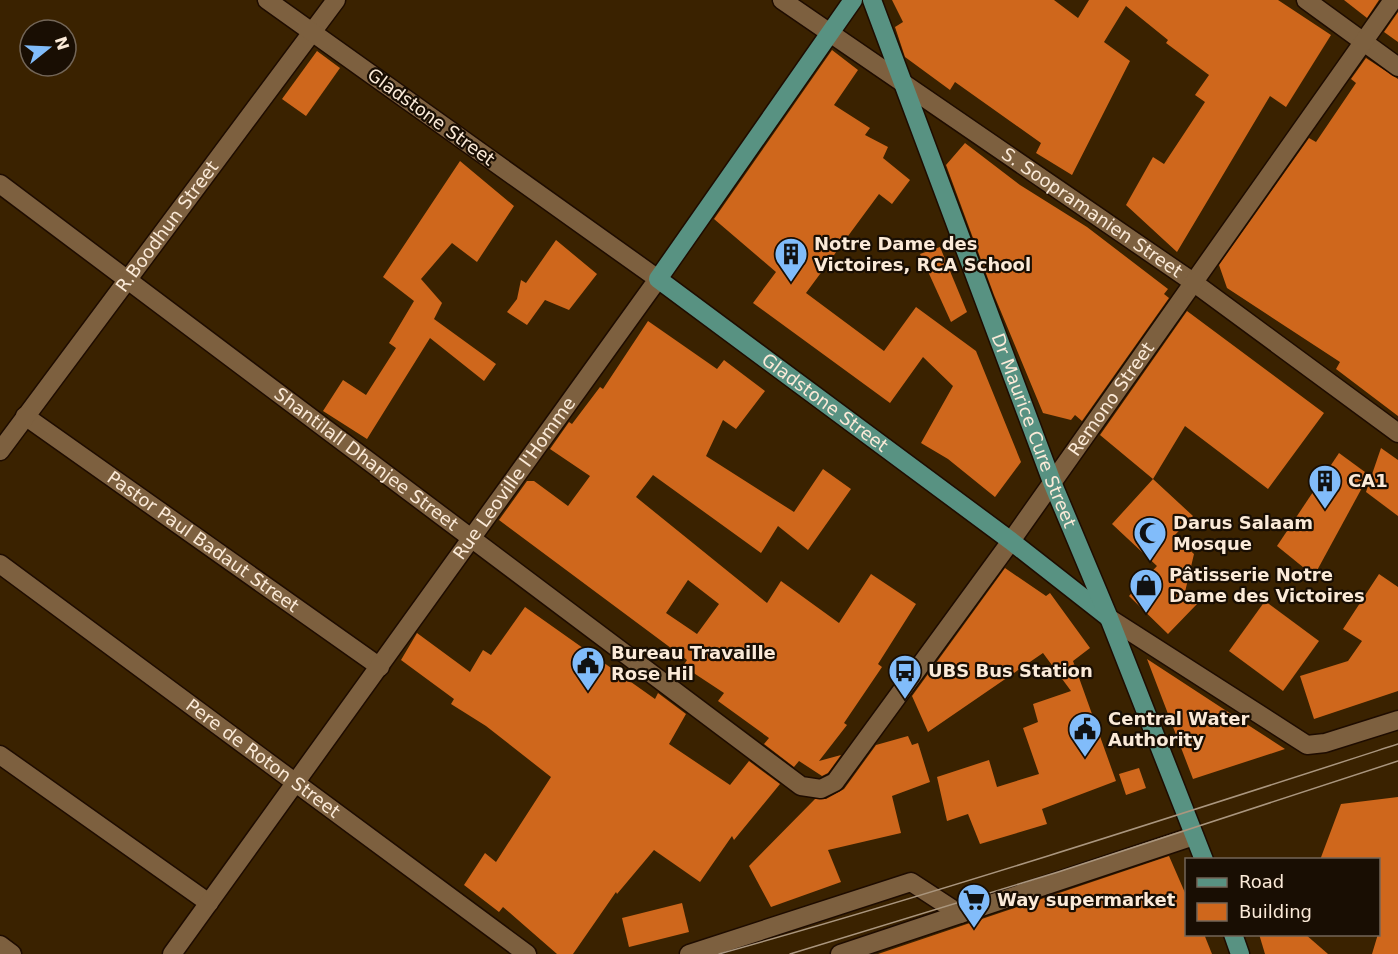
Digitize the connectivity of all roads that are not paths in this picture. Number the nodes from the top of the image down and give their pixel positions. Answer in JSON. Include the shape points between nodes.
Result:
{"nodes":[{"id":1,"x":267,"y":0,"type":"edge"},
{"id":2,"x":336,"y":0,"type":"edge"},
{"id":3,"x":782,"y":0,"type":"edge"},
{"id":4,"x":853,"y":0,"type":"edge"},
{"id":5,"x":872,"y":0,"type":"edge"},
{"id":6,"x":1306,"y":0,"type":"edge"},
{"id":7,"x":1393,"y":0,"type":"edge"},
{"id":8,"x":313,"y":32,"type":"junction"},
{"id":9,"x":829,"y":35,"type":"junction"},
{"id":10,"x":1363,"y":43,"type":"junction"},
{"id":11,"x":1398,"y":67,"type":"edge"},
{"id":12,"x":904,"y":82,"type":"junction"},
{"id":13,"x":0,"y":184,"type":"edge"},
{"id":14,"x":127,"y":279,"type":"junction"},
{"id":15,"x":658,"y":279,"type":"junction"},
{"id":16,"x":1193,"y":282,"type":"junction"},
{"id":17,"x":25,"y":416,"type":"junction"},
{"id":18,"x":1398,"y":433,"type":"edge"},
{"id":19,"x":0,"y":451,"type":"edge"},
{"id":20,"x":1052,"y":482,"type":"junction"},
{"id":21,"x":473,"y":539,"type":"junction"},
{"id":22,"x":1011,"y":542,"type":"junction"},
{"id":23,"x":0,"y":564,"type":"edge"},
{"id":24,"x":1109,"y":618,"type":"junction"},
{"id":25,"x":380,"y":667,"type":"junction"},
{"id":26,"x":1398,"y":720,"type":"edge"},
{"id":27,"x":0,"y":755,"type":"edge"},
{"id":28,"x":297,"y":782,"type":"junction"},
{"id":29,"x":821,"y":789,"type":"joint"},
{"id":30,"x":1194,"y":836,"type":"junction"},
{"id":31,"x":1202,"y":858,"type":"edge"},
{"id":32,"x":209,"y":903,"type":"junction"},
{"id":33,"x":960,"y":914,"type":"junction"},
{"id":34,"x":1234,"y":936,"type":"edge"},
{"id":35,"x":0,"y":945,"type":"edge"},
{"id":36,"x":12,"y":954,"type":"edge"},
{"id":37,"x":172,"y":954,"type":"edge"},
{"id":38,"x":527,"y":954,"type":"edge"},
{"id":39,"x":689,"y":954,"type":"edge"},
{"id":40,"x":840,"y":954,"type":"edge"},
{"id":41,"x":1240,"y":954,"type":"edge"}],
"edges":[{"from":1,"to":8,"type":"street","name":"Gladstone Street"},
{"from":2,"to":8,"type":"street","name":"R.Boodhun Street"},
{"from":3,"to":9,"type":"street","name":"S. Soopramanien Street"},
{"from":4,"to":9,"type":"main road","name":"Rue Leoville l'Homme"},
{"from":5,"to":12,"type":"main road","name":"Dr Maurice Cure Street"},
{"from":6,"to":10,"type":"street"},
{"from":7,"to":10,"type":"street","name":"Remono Street"},
{"from":8,"to":14,"type":"street","name":"R.Boodhun Street"},
{"from":8,"to":15,"type":"street","name":"Gladstone Street"},
{"from":9,"to":12,"type":"street","name":"S. Soopramanien Street"},
{"from":9,"to":15,"type":"main road","name":"Rue Leoville l'Homme"},
{"from":10,"to":11,"type":"street"},
{"from":10,"to":16,"type":"street","name":"Remono Street"},
{"from":12,"to":16,"type":"street","name":"S. Soopramanien Street"},
{"from":12,"to":20,"type":"main road","name":"Dr Maurice Cure Street"},
{"from":13,"to":14,"type":"street","name":"Shantilall Dhanjee Street"},
{"from":14,"to":17,"type":"street","name":"R.Boodhun Street"},
{"from":14,"to":21,"type":"street","name":"Shantilall Dhanjee Street"},
{"from":15,"to":21,"type":"street","name":"Rue Leoville l'Homme"},
{"from":15,"to":22,"type":"main road","name":"Gladstone Street"},
{"from":16,"to":18,"type":"street","name":"S. Soopramanien Street"},
{"from":16,"to":20,"type":"street","name":"Remono Street"},
{"from":17,"to":19,"type":"street","name":"R.Boodhun Street"},
{"from":17,"to":25,"type":"street","name":"Pastor Paul Badaut Street"},
{"from":20,"to":22,"type":"street","name":"Remono Street"},
{"from":20,"to":24,"type":"main road","name":"Dr Maurice Cure Street"},
{"from":21,"to":25,"type":"street","name":"Rue Leoville l'Homme"},
{"from":21,"to":29,"type":"street","name":"Shantilall Dhanjee Street","via":[[801,786]]},
{"from":22,"to":24,"type":"main road","name":"Gladstone Street"},
{"from":22,"to":29,"type":"street","name":"Remono Street","via":[[835,782]]},
{"from":23,"to":28,"type":"street","name":"Pere de Roton Street"},
{"from":24,"to":26,"type":"street","name":"Gladstone Street","via":[[1307,745]]},
{"from":24,"to":30,"type":"main road","name":"Dr Maurice Cure Street"},
{"from":25,"to":28,"type":"street","name":"Rue Leoville l'Homme"},
{"from":27,"to":32,"type":"street"},
{"from":28,"to":32,"type":"street","name":"Rue Leoville l'Homme"},
{"from":28,"to":38,"type":"street","name":"Pere de Roton Street"},
{"from":30,"to":31,"type":"main road","name":"Dr Maurice Cure Street"},
{"from":30,"to":33,"type":"street"},
{"from":32,"to":37,"type":"street","name":"Rue Leoville l'Homme"},
{"from":33,"to":39,"type":"street","via":[[911,882]]},
{"from":33,"to":40,"type":"street"},
{"from":34,"to":41,"type":"main road"},
{"from":35,"to":36,"type":"street"}]}
